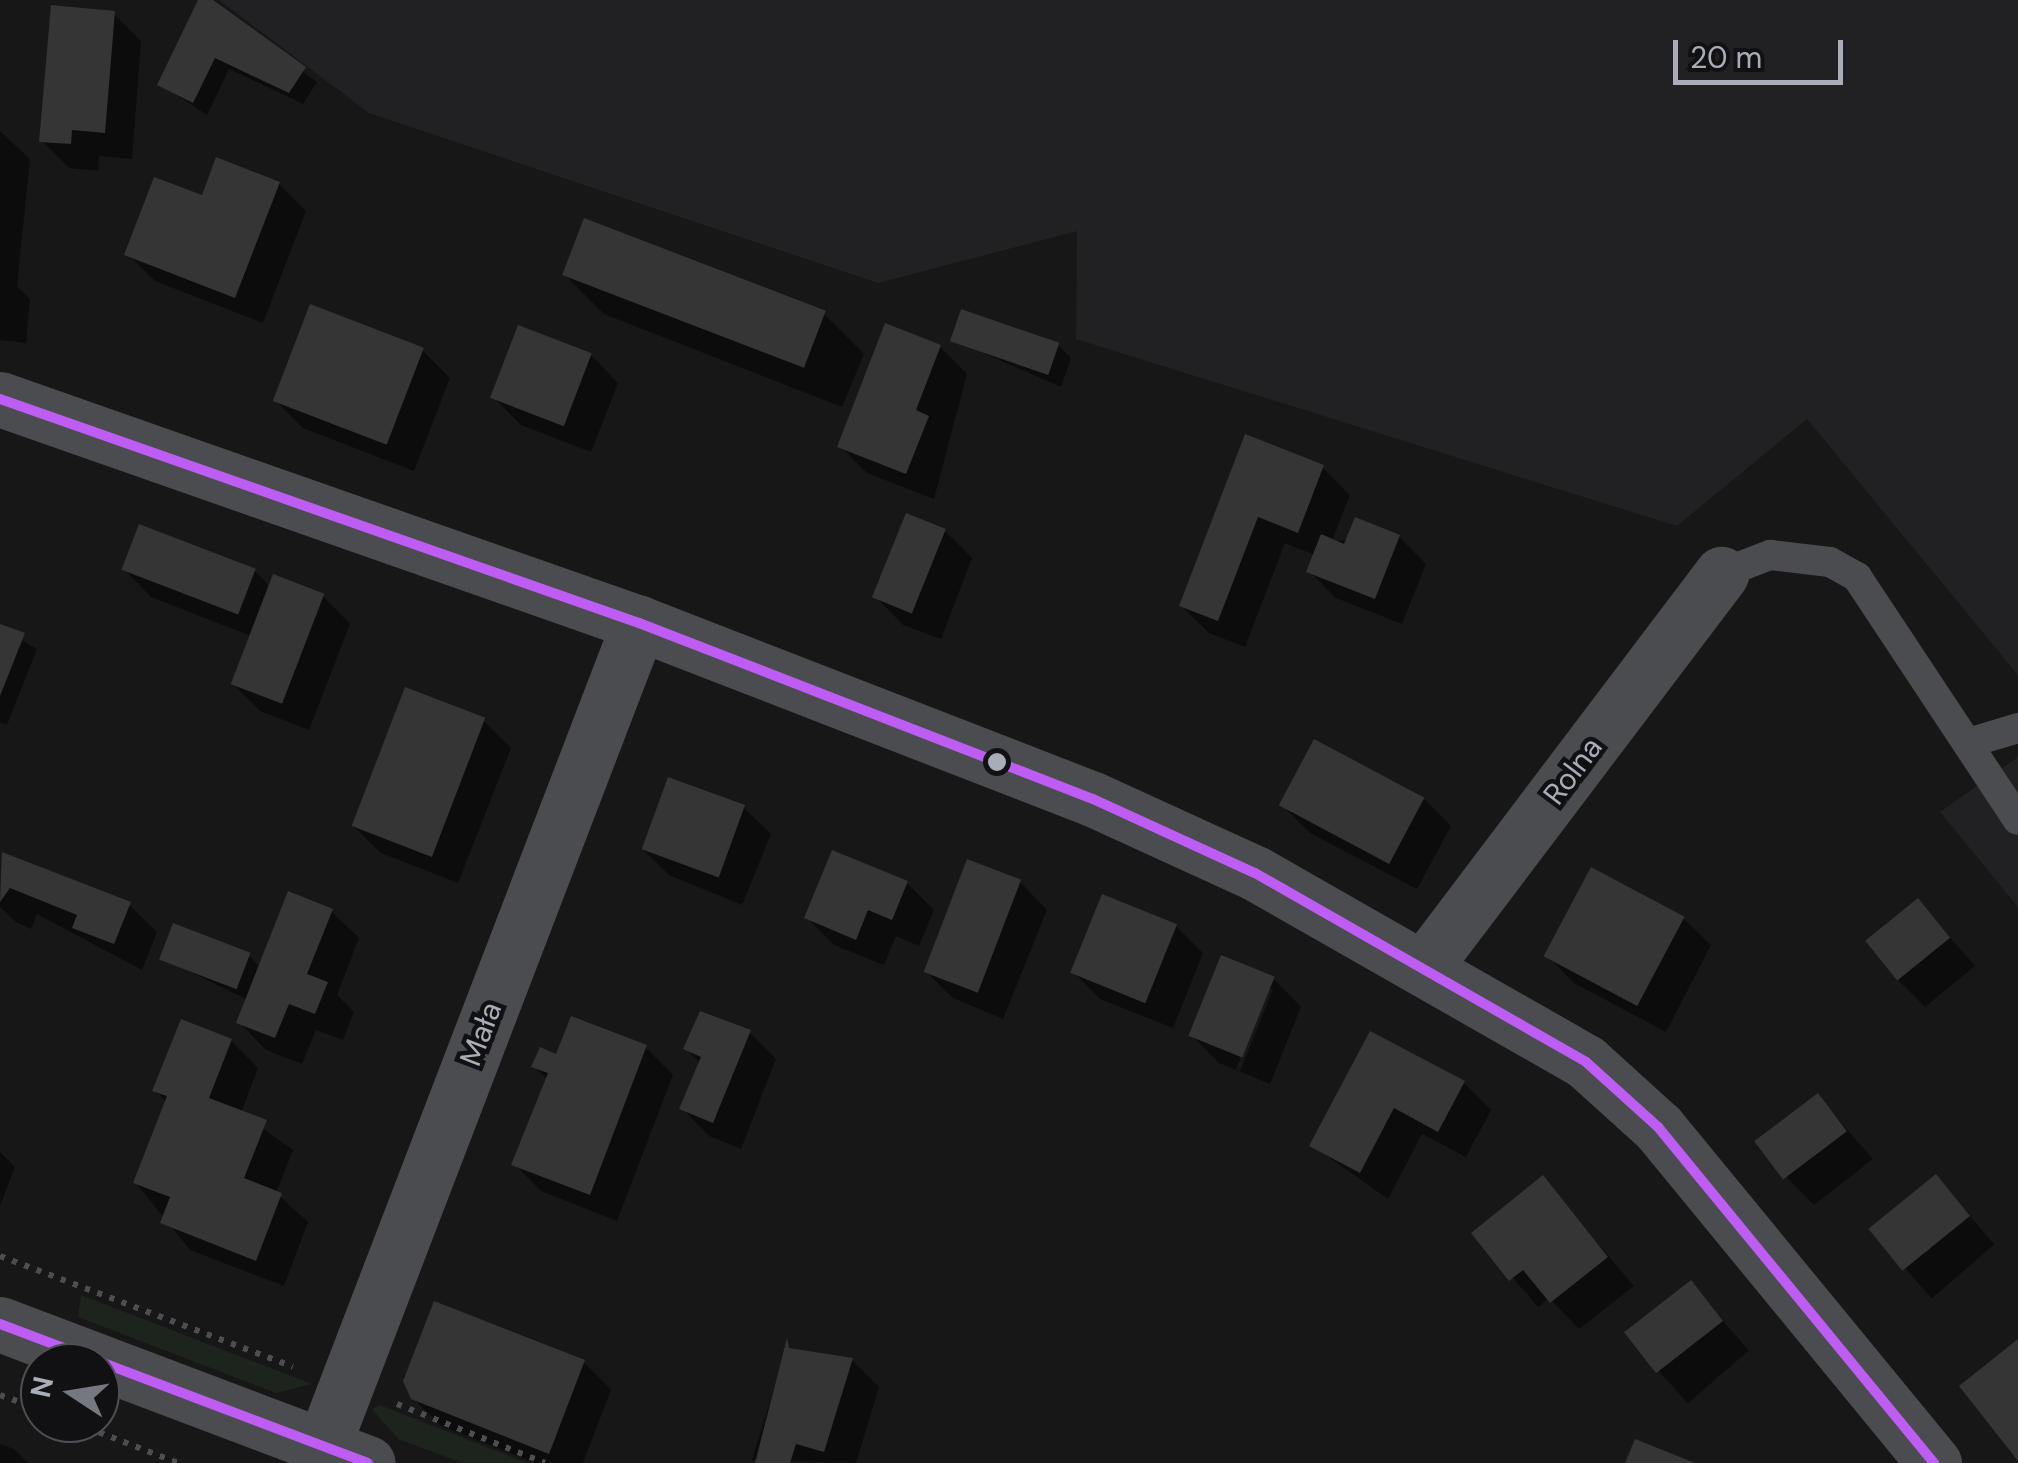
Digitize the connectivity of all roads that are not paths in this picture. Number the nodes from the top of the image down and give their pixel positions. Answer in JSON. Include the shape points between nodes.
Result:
{"nodes":[{"id":1,"x":0,"y":399,"type":"edge"},
{"id":2,"x":1721,"y":574,"type":"joint"},
{"id":3,"x":640,"y":623,"type":"junction"},
{"id":4,"x":2018,"y":728,"type":"edge"},
{"id":5,"x":1968,"y":743,"type":"junction"},
{"id":6,"x":2018,"y":820,"type":"edge"},
{"id":7,"x":1424,"y":967,"type":"junction"},
{"id":8,"x":0,"y":1324,"type":"edge"},
{"id":9,"x":345,"y":1455,"type":"edge"},
{"id":10,"x":1934,"y":1463,"type":"edge"}],
"edges":[{"from":1,"to":3,"type":"street"},
{"from":2,"to":5,"type":"lane","via":[[1770,555],[1830,562],[1857,577]]},
{"from":2,"to":7,"type":"street","name":"Rolna"},
{"from":3,"to":7,"type":"street","via":[[1094,799],[1255,872]]},
{"from":3,"to":9,"type":"street","name":"Mała"},
{"from":4,"to":5,"type":"lane"},
{"from":5,"to":6,"type":"lane"},
{"from":7,"to":10,"type":"street","via":[[1586,1062],[1658,1127]]},
{"from":8,"to":9,"type":"street"}]}
